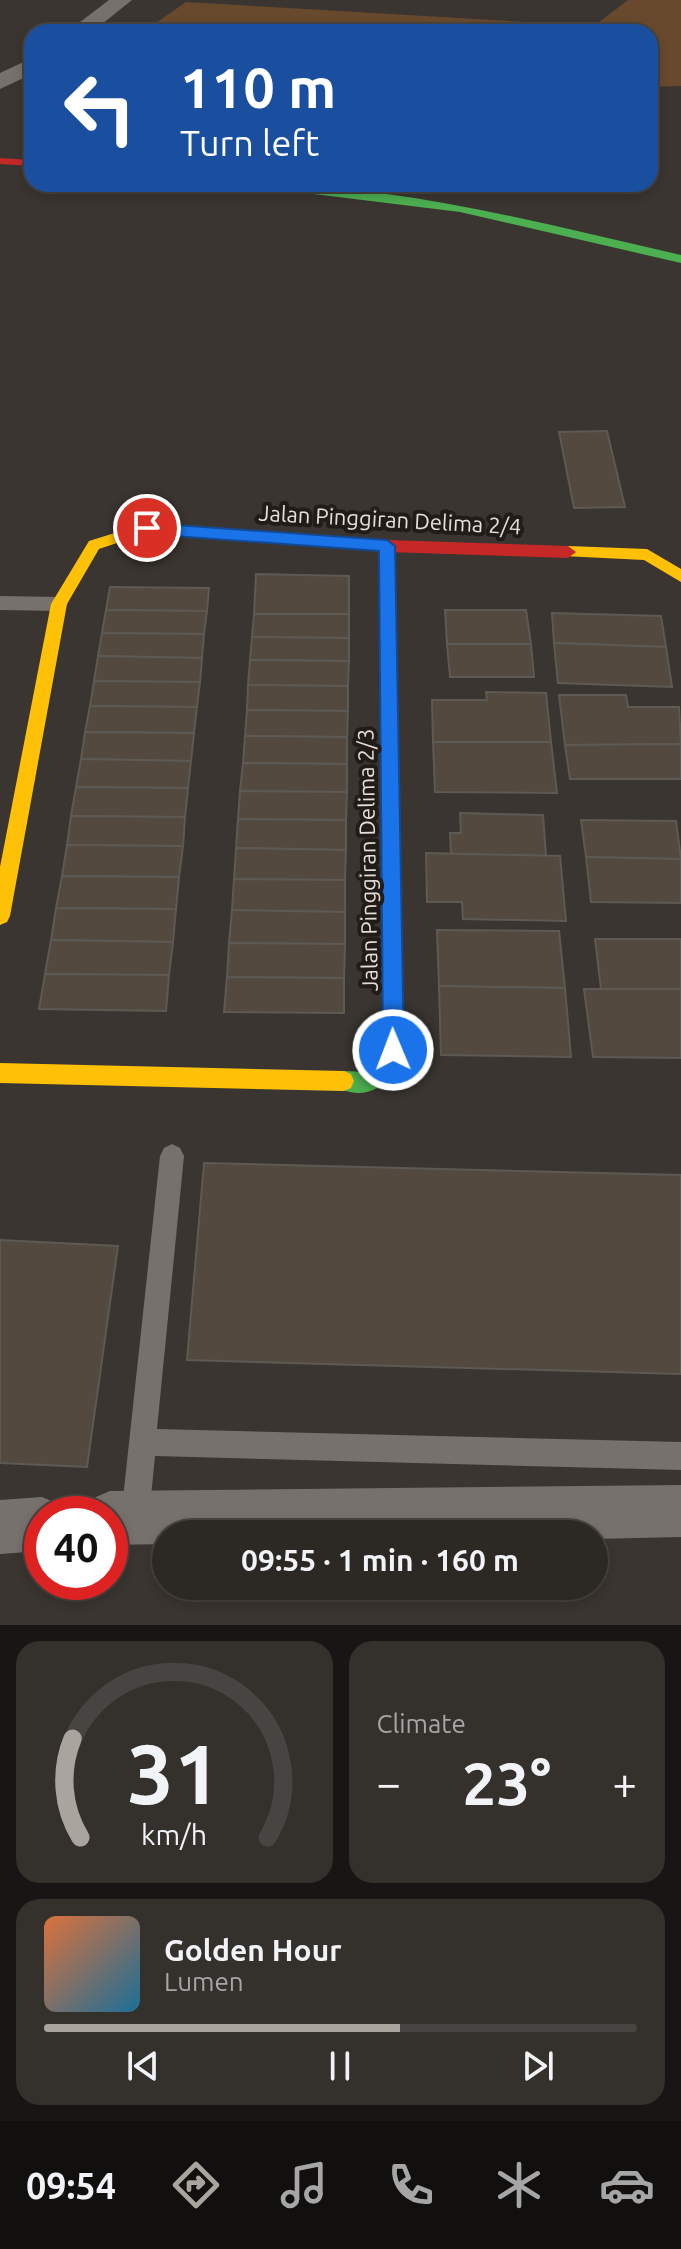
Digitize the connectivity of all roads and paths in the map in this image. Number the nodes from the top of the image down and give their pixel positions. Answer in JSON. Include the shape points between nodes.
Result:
{"nodes":[{"id":1,"x":122,"y":0,"type":"edge"},
{"id":2,"x":89,"y":24,"type":"edge"},
{"id":3,"x":24,"y":69,"type":"edge"},
{"id":4,"x":0,"y":82,"type":"edge"},
{"id":5,"x":0,"y":161,"type":"edge"},
{"id":6,"x":24,"y":162,"type":"edge"},
{"id":7,"x":325,"y":192,"type":"edge"},
{"id":8,"x":681,"y":259,"type":"edge"},
{"id":9,"x":387,"y":546,"type":"junction"},
{"id":10,"x":681,"y":576,"type":"edge"},
{"id":11,"x":0,"y":603,"type":"edge"},
{"id":12,"x":59,"y":604,"type":"junction"},
{"id":13,"x":0,"y":916,"type":"edge"},
{"id":14,"x":0,"y":1073,"type":"edge"},
{"id":15,"x":172,"y":1156,"type":"dead end"},
{"id":16,"x":143,"y":1442,"type":"junction"},
{"id":17,"x":681,"y":1456,"type":"edge"},
{"id":18,"x":128,"y":1496,"type":"edge"},
{"id":19,"x":681,"y":1511,"type":"edge"},
{"id":20,"x":128,"y":1518,"type":"edge"},
{"id":21,"x":24,"y":1525,"type":"edge"},
{"id":22,"x":0,"y":1527,"type":"edge"}],
"edges":[{"from":1,"to":2,"type":"street"},
{"from":3,"to":4,"type":"street"},
{"from":5,"to":6,"type":"main road"},
{"from":7,"to":8,"type":"main road","via":[[460,208]]},
{"from":9,"to":10,"type":"main road","name":"Jalan Pinggiran Delima 2/4","via":[[647,555]]},
{"from":9,"to":12,"type":"main road","name":"Jalan Pinggiran Delima 2/4","via":[[147,528],[94,545]]},
{"from":9,"to":14,"type":"main road","name":"Jalan Pinggiran Delima 2/3","via":[[393,1050],[372,1082]]},
{"from":11,"to":12,"type":"lane"},
{"from":12,"to":13,"type":"main road","via":[[19,772]]},
{"from":15,"to":16,"type":"lane"},
{"from":16,"to":17,"type":"lane"},
{"from":16,"to":18,"type":"lane"},
{"from":19,"to":20,"type":"street"},
{"from":21,"to":22,"type":"street"}]}
